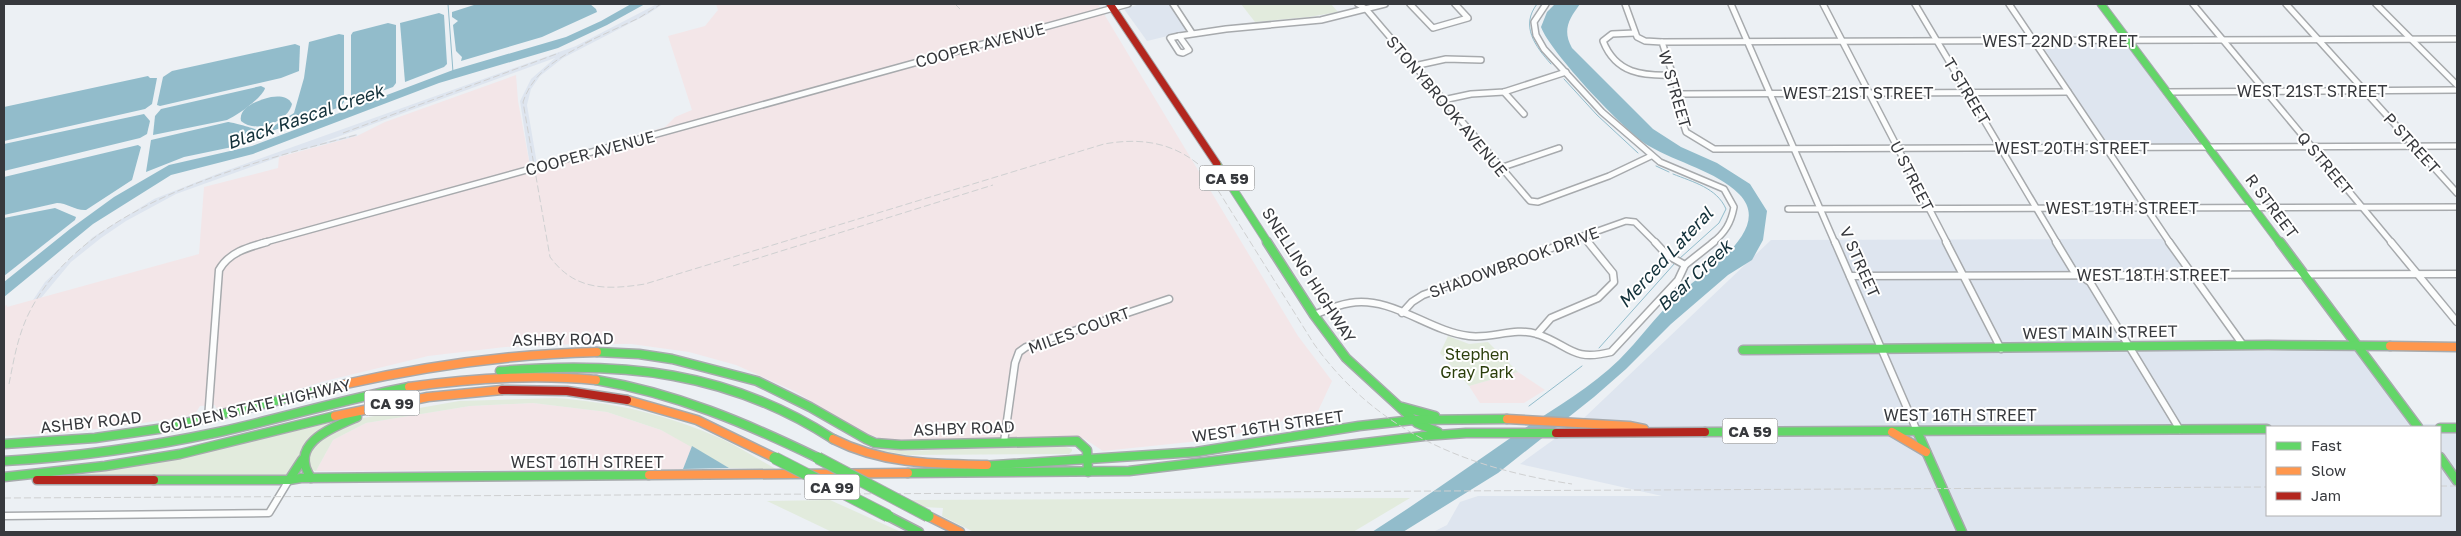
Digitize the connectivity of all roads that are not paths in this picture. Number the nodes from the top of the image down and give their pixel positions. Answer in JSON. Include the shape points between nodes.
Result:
{"nodes":[{"id":1,"x":1128,"y":4,"type":"edge"},
{"id":2,"x":1173,"y":4,"type":"edge"},
{"id":3,"x":1358,"y":4,"type":"edge"},
{"id":4,"x":1384,"y":4,"type":"edge"},
{"id":5,"x":1410,"y":4,"type":"edge"},
{"id":6,"x":1455,"y":4,"type":"edge"},
{"id":7,"x":1546,"y":4,"type":"edge"},
{"id":8,"x":1625,"y":4,"type":"edge"},
{"id":9,"x":1731,"y":4,"type":"edge"},
{"id":10,"x":1823,"y":4,"type":"edge"},
{"id":11,"x":1915,"y":4,"type":"edge"},
{"id":12,"x":2008,"y":4,"type":"edge"},
{"id":13,"x":2101,"y":4,"type":"edge"},
{"id":14,"x":2193,"y":4,"type":"edge"},
{"id":15,"x":2286,"y":4,"type":"edge"},
{"id":16,"x":2376,"y":4,"type":"edge"},
{"id":17,"x":1111,"y":6,"type":"edge"},
{"id":18,"x":1366,"y":9,"type":"junction"},
{"id":19,"x":1192,"y":33,"type":"junction"},
{"id":20,"x":1635,"y":33,"type":"junction"},
{"id":21,"x":1179,"y":36,"type":"dead end"},
{"id":22,"x":2457,"y":39,"type":"edge"},
{"id":23,"x":2224,"y":40,"type":"junction"},
{"id":24,"x":2319,"y":40,"type":"junction"},
{"id":25,"x":2412,"y":40,"type":"junction"},
{"id":26,"x":1937,"y":41,"type":"junction"},
{"id":27,"x":2034,"y":41,"type":"junction"},
{"id":28,"x":2129,"y":41,"type":"junction"},
{"id":29,"x":1662,"y":42,"type":"junction"},
{"id":30,"x":1747,"y":42,"type":"junction"},
{"id":31,"x":1843,"y":42,"type":"junction"},
{"id":32,"x":1481,"y":60,"type":"dead end"},
{"id":33,"x":1414,"y":66,"type":"junction"},
{"id":34,"x":1566,"y":72,"type":"junction"},
{"id":35,"x":1673,"y":75,"type":"junction"},
{"id":36,"x":2457,"y":85,"type":"edge"},
{"id":37,"x":2457,"y":90,"type":"edge"},
{"id":38,"x":2365,"y":91,"type":"junction"},
{"id":39,"x":1504,"y":92,"type":"junction"},
{"id":40,"x":1968,"y":92,"type":"junction"},
{"id":41,"x":2068,"y":92,"type":"junction"},
{"id":42,"x":2168,"y":92,"type":"junction"},
{"id":43,"x":2266,"y":92,"type":"junction"},
{"id":44,"x":1770,"y":93,"type":"junction"},
{"id":45,"x":1869,"y":93,"type":"junction"},
{"id":46,"x":1679,"y":94,"type":"junction"},
{"id":47,"x":1443,"y":100,"type":"junction"},
{"id":48,"x":1524,"y":114,"type":"dead end"},
{"id":49,"x":1690,"y":136,"type":"joint"},
{"id":50,"x":2415,"y":146,"type":"junction"},
{"id":51,"x":2457,"y":146,"type":"edge"},
{"id":52,"x":2209,"y":147,"type":"junction"},
{"id":53,"x":2312,"y":147,"type":"junction"},
{"id":54,"x":1559,"y":148,"type":"dead end"},
{"id":55,"x":1898,"y":148,"type":"junction"},
{"id":56,"x":2001,"y":148,"type":"junction"},
{"id":57,"x":2105,"y":148,"type":"junction"},
{"id":58,"x":1794,"y":149,"type":"junction"},
{"id":59,"x":1652,"y":156,"type":"junction"},
{"id":60,"x":1500,"y":168,"type":"junction"},
{"id":61,"x":2457,"y":192,"type":"edge"},
{"id":62,"x":2362,"y":207,"type":"junction"},
{"id":63,"x":2457,"y":207,"type":"edge"},
{"id":64,"x":1928,"y":208,"type":"junction"},
{"id":65,"x":2037,"y":208,"type":"junction"},
{"id":66,"x":2145,"y":208,"type":"junction"},
{"id":67,"x":2254,"y":208,"type":"junction"},
{"id":68,"x":1788,"y":209,"type":"dead end"},
{"id":69,"x":1820,"y":209,"type":"junction"},
{"id":70,"x":1582,"y":236,"type":"junction"},
{"id":71,"x":1682,"y":264,"type":"junction"},
{"id":72,"x":2190,"y":274,"type":"junction"},
{"id":73,"x":2304,"y":274,"type":"junction"},
{"id":74,"x":2417,"y":274,"type":"junction"},
{"id":75,"x":2457,"y":274,"type":"edge"},
{"id":76,"x":2082,"y":275,"type":"junction"},
{"id":77,"x":1850,"y":276,"type":"junction"},
{"id":78,"x":1963,"y":276,"type":"junction"},
{"id":79,"x":1168,"y":299,"type":"dead end"},
{"id":80,"x":1402,"y":313,"type":"junction"},
{"id":81,"x":1314,"y":315,"type":"junction"},
{"id":82,"x":2457,"y":322,"type":"edge"},
{"id":83,"x":1537,"y":334,"type":"junction"},
{"id":84,"x":2244,"y":345,"type":"junction"},
{"id":85,"x":2358,"y":347,"type":"junction"},
{"id":86,"x":2457,"y":347,"type":"edge"},
{"id":87,"x":2130,"y":348,"type":"junction"},
{"id":88,"x":2001,"y":349,"type":"junction"},
{"id":89,"x":1743,"y":350,"type":"dead end"},
{"id":90,"x":1882,"y":350,"type":"junction"},
{"id":91,"x":421,"y":385,"type":"junction"},
{"id":92,"x":517,"y":390,"type":"junction"},
{"id":93,"x":1382,"y":393,"type":"junction"},
{"id":94,"x":1398,"y":406,"type":"junction"},
{"id":95,"x":1450,"y":418,"type":"junction"},
{"id":96,"x":208,"y":419,"type":"junction"},
{"id":97,"x":1416,"y":422,"type":"junction"},
{"id":98,"x":1379,"y":424,"type":"junction"},
{"id":99,"x":2417,"y":426,"type":"edge"},
{"id":100,"x":2441,"y":428,"type":"edge"},
{"id":101,"x":2457,"y":428,"type":"edge"},
{"id":102,"x":2266,"y":429,"type":"edge"},
{"id":103,"x":2180,"y":430,"type":"junction"},
{"id":104,"x":1653,"y":431,"type":"junction"},
{"id":105,"x":1890,"y":431,"type":"junction"},
{"id":106,"x":1917,"y":431,"type":"junction"},
{"id":107,"x":1466,"y":433,"type":"junction"},
{"id":108,"x":1004,"y":442,"type":"junction"},
{"id":109,"x":4,"y":444,"type":"edge"},
{"id":110,"x":1335,"y":444,"type":"junction"},
{"id":111,"x":1926,"y":452,"type":"junction"},
{"id":112,"x":2441,"y":458,"type":"edge"},
{"id":113,"x":302,"y":460,"type":"junction"},
{"id":114,"x":1088,"y":460,"type":"junction"},
{"id":115,"x":4,"y":461,"type":"edge"},
{"id":116,"x":987,"y":465,"type":"junction"},
{"id":117,"x":1088,"y":472,"type":"junction"},
{"id":118,"x":886,"y":474,"type":"junction"},
{"id":119,"x":4,"y":478,"type":"edge"},
{"id":120,"x":311,"y":478,"type":"junction"},
{"id":121,"x":289,"y":480,"type":"junction"},
{"id":122,"x":2457,"y":481,"type":"edge"},
{"id":123,"x":4,"y":516,"type":"edge"},
{"id":124,"x":919,"y":532,"type":"edge"},
{"id":125,"x":960,"y":532,"type":"edge"},
{"id":126,"x":1962,"y":532,"type":"edge"}],
"edges":[{"from":1,"to":17,"type":"street","name":"COOPER AVENUE"},
{"from":2,"to":19,"type":"street"},
{"from":3,"to":18,"type":"street","name":"STONYBROOK AVENUE"},
{"from":4,"to":18,"type":"street"},
{"from":5,"to":6,"type":"street","via":[[1432,28],[1468,18]]},
{"from":7,"to":34,"type":"street","via":[[1534,22],[1536,35],[1544,49]]},
{"from":8,"to":20,"type":"street"},
{"from":9,"to":30,"type":"street","name":"V STREET"},
{"from":10,"to":31,"type":"street","name":"U STREET"},
{"from":11,"to":26,"type":"street","name":"T STREET"},
{"from":12,"to":27,"type":"street"},
{"from":13,"to":28,"type":"main road","name":"R STREET"},
{"from":14,"to":23,"type":"street","name":"Q STREET"},
{"from":15,"to":24,"type":"street","name":"P STREET"},
{"from":16,"to":25,"type":"street"},
{"from":17,"to":81,"type":"main road","name":"SNELLING HIGHWAY","number":"CA 59","via":[[1185,114]]},
{"from":17,"to":96,"type":"street","name":"COOPER AVENUE","via":[[236,253],[220,267],[217,276]]},
{"from":18,"to":19,"type":"street","via":[[1320,20]]},
{"from":18,"to":33,"type":"street","name":"STONYBROOK AVENUE"},
{"from":19,"to":21,"type":"street"},
{"from":20,"to":29,"type":"street","name":"W STREET","via":[[1645,42]]},
{"from":20,"to":35,"type":"street","via":[[1611,34],[1603,42],[1621,67],[1631,74]]},
{"from":22,"to":25,"type":"street","name":"WEST 22ND STREET"},
{"from":23,"to":24,"type":"street","name":"WEST 22ND STREET"},
{"from":23,"to":28,"type":"street","name":"WEST 22ND STREET"},
{"from":23,"to":43,"type":"street","name":"Q STREET"},
{"from":24,"to":25,"type":"street","name":"WEST 22ND STREET"},
{"from":24,"to":38,"type":"street","name":"P STREET"},
{"from":25,"to":36,"type":"street"},
{"from":26,"to":27,"type":"street","name":"WEST 22ND STREET"},
{"from":26,"to":31,"type":"street","name":"WEST 22ND STREET"},
{"from":26,"to":40,"type":"street","name":"T STREET"},
{"from":27,"to":28,"type":"street","name":"WEST 22ND STREET"},
{"from":27,"to":41,"type":"street"},
{"from":28,"to":42,"type":"main road","name":"R STREET"},
{"from":29,"to":30,"type":"street","name":"WEST 22ND STREET"},
{"from":29,"to":35,"type":"street","name":"W STREET"},
{"from":30,"to":31,"type":"street","name":"WEST 22ND STREET"},
{"from":30,"to":44,"type":"street","name":"V STREET"},
{"from":31,"to":45,"type":"street","name":"U STREET"},
{"from":32,"to":33,"type":"street","via":[[1446,59]]},
{"from":33,"to":47,"type":"street","name":"STONYBROOK AVENUE"},
{"from":34,"to":39,"type":"street"},
{"from":34,"to":59,"type":"street","via":[[1602,112]]},
{"from":35,"to":46,"type":"street","name":"W STREET"},
{"from":37,"to":38,"type":"street","name":"WEST 21ST STREET"},
{"from":38,"to":43,"type":"street","name":"WEST 21ST STREET"},
{"from":38,"to":50,"type":"street","name":"P STREET"},
{"from":39,"to":47,"type":"street"},
{"from":39,"to":48,"type":"street"},
{"from":40,"to":41,"type":"street","name":"WEST 21ST STREET"},
{"from":40,"to":45,"type":"street","name":"WEST 21ST STREET"},
{"from":40,"to":56,"type":"street","name":"T STREET"},
{"from":41,"to":57,"type":"street"},
{"from":42,"to":43,"type":"street","name":"WEST 21ST STREET"},
{"from":42,"to":52,"type":"main road","name":"R STREET"},
{"from":43,"to":53,"type":"street","name":"Q STREET"},
{"from":44,"to":45,"type":"street","name":"WEST 21ST STREET"},
{"from":44,"to":46,"type":"street","name":"WEST 21ST STREET"},
{"from":44,"to":58,"type":"street","name":"V STREET"},
{"from":45,"to":55,"type":"street","name":"U STREET"},
{"from":46,"to":49,"type":"street","name":"W STREET","via":[[1677,103]]},
{"from":47,"to":60,"type":"street","name":"STONYBROOK AVENUE"},
{"from":49,"to":58,"type":"street","name":"WEST 20TH STREET","via":[[1714,149]]},
{"from":50,"to":51,"type":"street","name":"WEST 20TH STREET"},
{"from":50,"to":53,"type":"street","name":"WEST 20TH STREET"},
{"from":50,"to":61,"type":"street","name":"P STREET"},
{"from":52,"to":53,"type":"street","name":"WEST 20TH STREET"},
{"from":52,"to":57,"type":"street","name":"WEST 20TH STREET"},
{"from":52,"to":67,"type":"main road","name":"R STREET"},
{"from":53,"to":62,"type":"street","name":"Q STREET"},
{"from":54,"to":60,"type":"street"},
{"from":55,"to":56,"type":"street","name":"WEST 20TH STREET"},
{"from":55,"to":58,"type":"street","name":"WEST 20TH STREET"},
{"from":55,"to":64,"type":"street","name":"U STREET"},
{"from":56,"to":57,"type":"street","name":"WEST 20TH STREET"},
{"from":56,"to":65,"type":"street","name":"T STREET"},
{"from":57,"to":66,"type":"street"},
{"from":58,"to":69,"type":"street","name":"V STREET"},
{"from":59,"to":60,"type":"street","name":"STONYBROOK AVENUE","via":[[1538,202],[1530,202]]},
{"from":59,"to":71,"type":"street","via":[[1672,168],[1720,187],[1732,201],[1734,215],[1728,228],[1717,240]]},
{"from":62,"to":63,"type":"street","name":"WEST 19TH STREET"},
{"from":62,"to":67,"type":"street","name":"WEST 19TH STREET"},
{"from":62,"to":74,"type":"street","name":"Q STREET"},
{"from":64,"to":65,"type":"street","name":"WEST 19TH STREET"},
{"from":64,"to":69,"type":"street","name":"WEST 19TH STREET"},
{"from":64,"to":78,"type":"street","name":"U STREET"},
{"from":65,"to":66,"type":"street","name":"WEST 19TH STREET"},
{"from":65,"to":76,"type":"street","name":"T STREET","via":[[2073,270]]},
{"from":66,"to":67,"type":"street","name":"WEST 19TH STREET"},
{"from":66,"to":72,"type":"street"},
{"from":67,"to":73,"type":"main road","name":"R STREET"},
{"from":68,"to":69,"type":"street","name":"WEST 19TH STREET"},
{"from":69,"to":77,"type":"street","name":"V STREET"},
{"from":70,"to":71,"type":"street","name":"SHADOWBROOK DRIVE","via":[[1631,221],[1672,259]]},
{"from":70,"to":80,"type":"street","name":"SHADOWBROOK DRIVE","via":[[1423,295]]},
{"from":70,"to":83,"type":"street","via":[[1614,273],[1614,282],[1598,298],[1551,318]]},
{"from":71,"to":83,"type":"street","via":[[1674,284],[1611,352],[1596,357],[1584,356],[1564,350]]},
{"from":72,"to":73,"type":"street","name":"WEST 18TH STREET"},
{"from":72,"to":76,"type":"street","name":"WEST 18TH STREET"},
{"from":72,"to":84,"type":"street"},
{"from":73,"to":74,"type":"street","name":"WEST 18TH STREET"},
{"from":73,"to":85,"type":"main road","name":"R STREET"},
{"from":74,"to":75,"type":"street","name":"WEST 18TH STREET"},
{"from":74,"to":82,"type":"street","name":"Q STREET"},
{"from":76,"to":78,"type":"street","name":"WEST 18TH STREET"},
{"from":76,"to":87,"type":"street","name":"T STREET","via":[[2090,282]]},
{"from":77,"to":78,"type":"street","name":"WEST 18TH STREET"},
{"from":77,"to":90,"type":"street","name":"V STREET"},
{"from":78,"to":88,"type":"street","name":"U STREET"},
{"from":79,"to":108,"type":"street","name":"MILES COURT","via":[[1019,352],[1014,363]]},
{"from":80,"to":81,"type":"street","via":[[1377,304],[1353,302]]},
{"from":80,"to":83,"type":"street","via":[[1469,336],[1520,331]]},
{"from":81,"to":93,"type":"main road","name":"SNELLING HIGHWAY","number":"CA 59","via":[[1346,358]]},
{"from":84,"to":85,"type":"main road","name":"WEST MAIN STREET"},
{"from":84,"to":87,"type":"main road","name":"WEST MAIN STREET"},
{"from":85,"to":86,"type":"main road","name":"WEST MAIN STREET"},
{"from":85,"to":99,"type":"main road","name":"R STREET"},
{"from":87,"to":88,"type":"main road","name":"WEST MAIN STREET"},
{"from":87,"to":103,"type":"street","name":"T STREET"},
{"from":88,"to":90,"type":"main road","name":"WEST MAIN STREET"},
{"from":89,"to":90,"type":"main road","name":"WEST MAIN STREET"},
{"from":90,"to":106,"type":"street","name":"V STREET"},
{"from":91,"to":115,"type":"main road","name":"GOLDEN STATE HIGHWAY","number":"CA 99","via":[[144,447],[75,457]]},
{"from":91,"to":116,"type":"main road","via":[[546,366],[654,370],[710,382],[758,399],[850,448],[881,459],[919,464]]},
{"from":91,"to":125,"type":"main road","name":"GOLDEN STATE HIGHWAY","number":"CA 99","bridge":true,"via":[[474,378],[546,376],[604,380],[650,389],[713,408]]},
{"from":92,"to":113,"type":"main road","via":[[358,416],[330,428],[315,440]]},
{"from":92,"to":119,"type":"main road","name":"GOLDEN STATE HIGHWAY","number":"CA 99","via":[[470,392],[396,402],[167,456],[82,470]]},
{"from":92,"to":124,"type":"main road","name":"GOLDEN STATE HIGHWAY","number":"CA 99","bridge":true,"via":[[599,395],[670,410],[726,432]]},
{"from":93,"to":94,"type":"main road","name":"SNELLING HIGHWAY","number":"CA 59"},
{"from":93,"to":98,"type":"main road","via":[[1394,410],[1392,416]]},
{"from":94,"to":95,"type":"main road","number":"CA 59"},
{"from":94,"to":97,"type":"main road","name":"SNELLING HIGHWAY","number":"CA 59"},
{"from":95,"to":97,"type":"main road","name":"WEST 16TH STREET"},
{"from":95,"to":104,"type":"main road","name":"WEST 16TH STREET","number":"CA 59","via":[[1629,426]]},
{"from":96,"to":108,"type":"main road","name":"ASHBY ROAD","via":[[438,364],[518,354],[596,352],[672,359],[757,380],[875,442]]},
{"from":96,"to":109,"type":"main road","name":"ASHBY ROAD","via":[[104,437]]},
{"from":97,"to":98,"type":"main road","name":"WEST 16TH STREET"},
{"from":97,"to":107,"type":"main road","number":"CA 59","via":[[1436,432]]},
{"from":97,"to":110,"type":"main road","via":[[1409,432]]},
{"from":98,"to":114,"type":"main road","name":"WEST 16TH STREET","via":[[1206,451]]},
{"from":100,"to":101,"type":"main road"},
{"from":102,"to":103,"type":"main road","name":"WEST 16TH STREET"},
{"from":103,"to":106,"type":"main road","name":"WEST 16TH STREET"},
{"from":104,"to":105,"type":"main road","name":"WEST 16TH STREET","number":"CA 59"},
{"from":104,"to":107,"type":"main road","name":"WEST 16TH STREET","number":"CA 59","via":[[1630,434]]},
{"from":105,"to":106,"type":"main road","name":"WEST 16TH STREET","number":"CA 59"},
{"from":105,"to":111,"type":"main road"},
{"from":106,"to":111,"type":"main road","name":"V STREET"},
{"from":107,"to":110,"type":"main road","name":"WEST 16TH STREET"},
{"from":108,"to":114,"type":"main road","name":"ASHBY ROAD","via":[[1077,441],[1086,448]]},
{"from":110,"to":117,"type":"main road","name":"WEST 16TH STREET","via":[[1184,466]]},
{"from":111,"to":126,"type":"main road","name":"V STREET"},
{"from":112,"to":122,"type":"main road"},
{"from":113,"to":120,"type":"main road","via":[[303,470]]},
{"from":113,"to":121,"type":"main road"},
{"from":114,"to":116,"type":"main road","name":"WEST 16TH STREET"},
{"from":114,"to":117,"type":"main road"},
{"from":116,"to":118,"type":"main road","name":"WEST 16TH STREET"},
{"from":117,"to":118,"type":"main road","name":"WEST 16TH STREET"},
{"from":118,"to":120,"type":"main road","name":"WEST 16TH STREET"},
{"from":119,"to":121,"type":"main road","name":"WEST 16TH STREET"},
{"from":120,"to":121,"type":"main road","name":"WEST 16TH STREET"},
{"from":121,"to":123,"type":"street","via":[[269,513]]}]}
